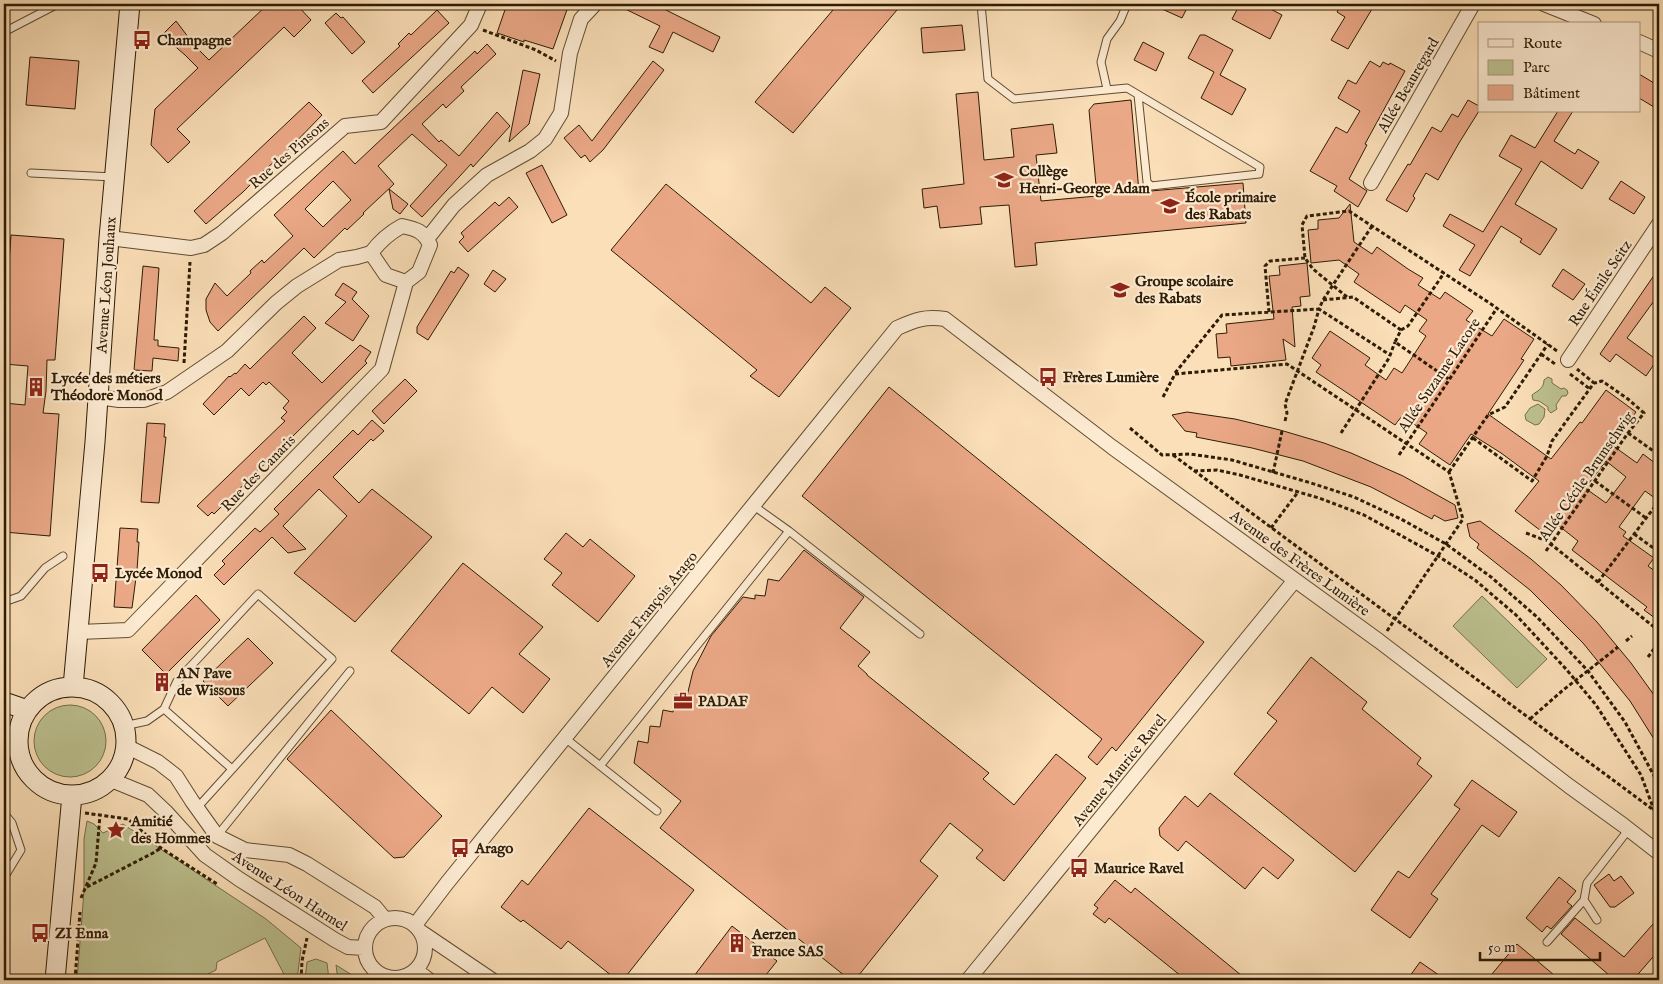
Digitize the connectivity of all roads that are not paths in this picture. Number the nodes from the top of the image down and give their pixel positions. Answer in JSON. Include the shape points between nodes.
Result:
{"nodes":[{"id":1,"x":58,"y":4,"type":"edge"},
{"id":2,"x":130,"y":4,"type":"edge"},
{"id":3,"x":480,"y":4,"type":"edge"},
{"id":4,"x":595,"y":4,"type":"edge"},
{"id":5,"x":981,"y":4,"type":"edge"},
{"id":6,"x":1127,"y":4,"type":"edge"},
{"id":7,"x":1473,"y":4,"type":"edge"},
{"id":8,"x":1544,"y":4,"type":"edge"},
{"id":9,"x":1589,"y":22,"type":"edge"},
{"id":10,"x":4,"y":32,"type":"edge"},
{"id":11,"x":1640,"y":42,"type":"edge"},
{"id":12,"x":1659,"y":51,"type":"edge"},
{"id":13,"x":1107,"y":89,"type":"junction"},
{"id":14,"x":1138,"y":94,"type":"junction"},
{"id":15,"x":31,"y":173,"type":"dead end"},
{"id":16,"x":115,"y":177,"type":"junction"},
{"id":17,"x":1370,"y":183,"type":"dead end"},
{"id":18,"x":1659,"y":224,"type":"edge"},
{"id":19,"x":109,"y":238,"type":"junction"},
{"id":20,"x":427,"y":239,"type":"junction"},
{"id":21,"x":371,"y":253,"type":"junction"},
{"id":22,"x":406,"y":282,"type":"junction"},
{"id":23,"x":914,"y":320,"type":"joint"},
{"id":24,"x":1568,"y":360,"type":"road end"},
{"id":25,"x":98,"y":397,"type":"junction"},
{"id":26,"x":754,"y":506,"type":"junction"},
{"id":27,"x":789,"y":531,"type":"junction"},
{"id":28,"x":63,"y":556,"type":"dead end"},
{"id":29,"x":1295,"y":580,"type":"junction"},
{"id":30,"x":4,"y":602,"type":"edge"},
{"id":31,"x":79,"y":632,"type":"junction"},
{"id":32,"x":920,"y":634,"type":"dead end"},
{"id":33,"x":350,"y":671,"type":"dead end"},
{"id":34,"x":73,"y":687,"type":"junction"},
{"id":35,"x":4,"y":702,"type":"edge"},
{"id":36,"x":164,"y":708,"type":"junction"},
{"id":37,"x":27,"y":710,"type":"junction"},
{"id":38,"x":124,"y":726,"type":"junction"},
{"id":39,"x":11,"y":733,"type":"edge"},
{"id":40,"x":565,"y":738,"type":"junction"},
{"id":41,"x":126,"y":746,"type":"junction"},
{"id":42,"x":600,"y":766,"type":"junction"},
{"id":43,"x":232,"y":769,"type":"junction"},
{"id":44,"x":110,"y":779,"type":"junction"},
{"id":45,"x":71,"y":803,"type":"junction"},
{"id":46,"x":197,"y":808,"type":"junction"},
{"id":47,"x":657,"y":811,"type":"dead end"},
{"id":48,"x":4,"y":813,"type":"edge"},
{"id":49,"x":1629,"y":829,"type":"junction"},
{"id":50,"x":217,"y":836,"type":"junction"},
{"id":51,"x":1659,"y":853,"type":"edge"},
{"id":52,"x":4,"y":878,"type":"edge"},
{"id":53,"x":1584,"y":900,"type":"junction"},
{"id":54,"x":385,"y":919,"type":"junction"},
{"id":55,"x":1597,"y":920,"type":"dead end"},
{"id":56,"x":418,"y":929,"type":"junction"},
{"id":57,"x":1547,"y":942,"type":"dead end"},
{"id":58,"x":364,"y":948,"type":"junction"},
{"id":59,"x":416,"y":970,"type":"junction"},
{"id":60,"x":55,"y":980,"type":"edge"},
{"id":61,"x":429,"y":980,"type":"edge"},
{"id":62,"x":492,"y":980,"type":"edge"},
{"id":63,"x":968,"y":980,"type":"edge"}],
"edges":[{"from":1,"to":10,"type":"lane"},
{"from":2,"to":16,"type":"street","name":"Avenue Léon Jouhaux"},
{"from":3,"to":19,"type":"street","name":"Rue des Pinsons","via":[[470,25],[381,122],[345,126],[204,245],[191,248]]},
{"from":4,"to":20,"type":"street","via":[[582,19],[570,53],[561,113],[545,139],[487,175],[454,205]]},
{"from":5,"to":13,"type":"lane","via":[[988,79],[1014,99]]},
{"from":6,"to":13,"type":"lane","via":[[1107,39],[1101,62]]},
{"from":7,"to":17,"type":"street","name":"Allée Beauregard"},
{"from":8,"to":9,"type":"street"},
{"from":11,"to":12,"type":"street"},
{"from":13,"to":14,"type":"lane","via":[[1127,88]]},
{"from":14,"to":14,"type":"lane","via":[[1260,167],[1259,174],[1151,186],[1147,182]]},
{"from":15,"to":16,"type":"lane"},
{"from":16,"to":19,"type":"street","name":"Avenue Léon Jouhaux"},
{"from":18,"to":24,"type":"street","name":"Rue Émile Seitz"},
{"from":19,"to":25,"type":"street","name":"Avenue Léon Jouhaux"},
{"from":20,"to":21,"type":"street","via":[[418,230],[402,226],[380,241]]},
{"from":20,"to":22,"type":"street","via":[[430,246],[419,272]]},
{"from":21,"to":22,"type":"street","via":[[386,275]]},
{"from":21,"to":25,"type":"street","via":[[338,260],[297,286],[227,351],[167,392],[144,400]]},
{"from":22,"to":31,"type":"street","name":"Rue des Canaris","via":[[382,369],[128,630]]},
{"from":23,"to":26,"type":"street","name":"Avenue François Arago","via":[[897,328]]},
{"from":23,"to":29,"type":"street","name":"Avenue des Frères Lumière","via":[[930,316],[945,318],[1112,447]]},
{"from":25,"to":31,"type":"street","name":"Avenue Léon Jouhaux"},
{"from":26,"to":27,"type":"lane"},
{"from":26,"to":40,"type":"street","name":"Avenue François Arago"},
{"from":27,"to":32,"type":"lane"},
{"from":27,"to":42,"type":"lane"},
{"from":28,"to":30,"type":"lane","via":[[45,568],[21,596]]},
{"from":29,"to":49,"type":"street","name":"Avenue des Frères Lumière"},
{"from":29,"to":63,"type":"street","name":"Avenue Maurice Ravel"},
{"from":31,"to":34,"type":"street","name":"Avenue Léon Jouhaux"},
{"from":33,"to":50,"type":"lane"},
{"from":34,"to":37,"type":"street","via":[[56,689],[40,697]]},
{"from":34,"to":38,"type":"street","via":[[90,690],[105,698],[117,711]]},
{"from":35,"to":37,"type":"street"},
{"from":36,"to":38,"type":"lane","via":[[147,721]]},
{"from":36,"to":43,"type":"lane"},
{"from":36,"to":43,"type":"lane","via":[[177,681],[258,594],[332,659]]},
{"from":37,"to":39,"type":"street"},
{"from":38,"to":41,"type":"street"},
{"from":39,"to":45,"type":"street","via":[[27,770],[39,784]]},
{"from":40,"to":42,"type":"lane"},
{"from":40,"to":56,"type":"street","name":"Avenue François Arago","via":[[447,883]]},
{"from":41,"to":44,"type":"street"},
{"from":41,"to":46,"type":"street","name":"Avenue Léon Harmel","via":[[158,762],[176,776]]},
{"from":42,"to":47,"type":"lane"},
{"from":43,"to":46,"type":"lane"},
{"from":44,"to":45,"type":"street"},
{"from":44,"to":58,"type":"street","name":"Avenue Léon Harmel","via":[[148,795],[205,855],[239,879],[348,947]]},
{"from":45,"to":60,"type":"street"},
{"from":46,"to":50,"type":"street","name":"Avenue Léon Harmel"},
{"from":48,"to":52,"type":"lane","via":[[12,823],[21,850]]},
{"from":49,"to":51,"type":"street","name":"Avenue des Frères Lumière"},
{"from":49,"to":53,"type":"lane","via":[[1587,884]]},
{"from":50,"to":54,"type":"street","name":"Avenue Léon Harmel","via":[[245,850],[289,855],[375,907]]},
{"from":53,"to":55,"type":"lane"},
{"from":53,"to":57,"type":"lane"},
{"from":54,"to":56,"type":"street","via":[[406,919]]},
{"from":54,"to":58,"type":"street","via":[[375,924]]},
{"from":56,"to":59,"type":"street","via":[[425,942],[425,953]]},
{"from":56,"to":62,"type":"street"},
{"from":58,"to":59,"type":"street","via":[[368,962],[383,976],[407,976]]},
{"from":59,"to":61,"type":"street"}]}
